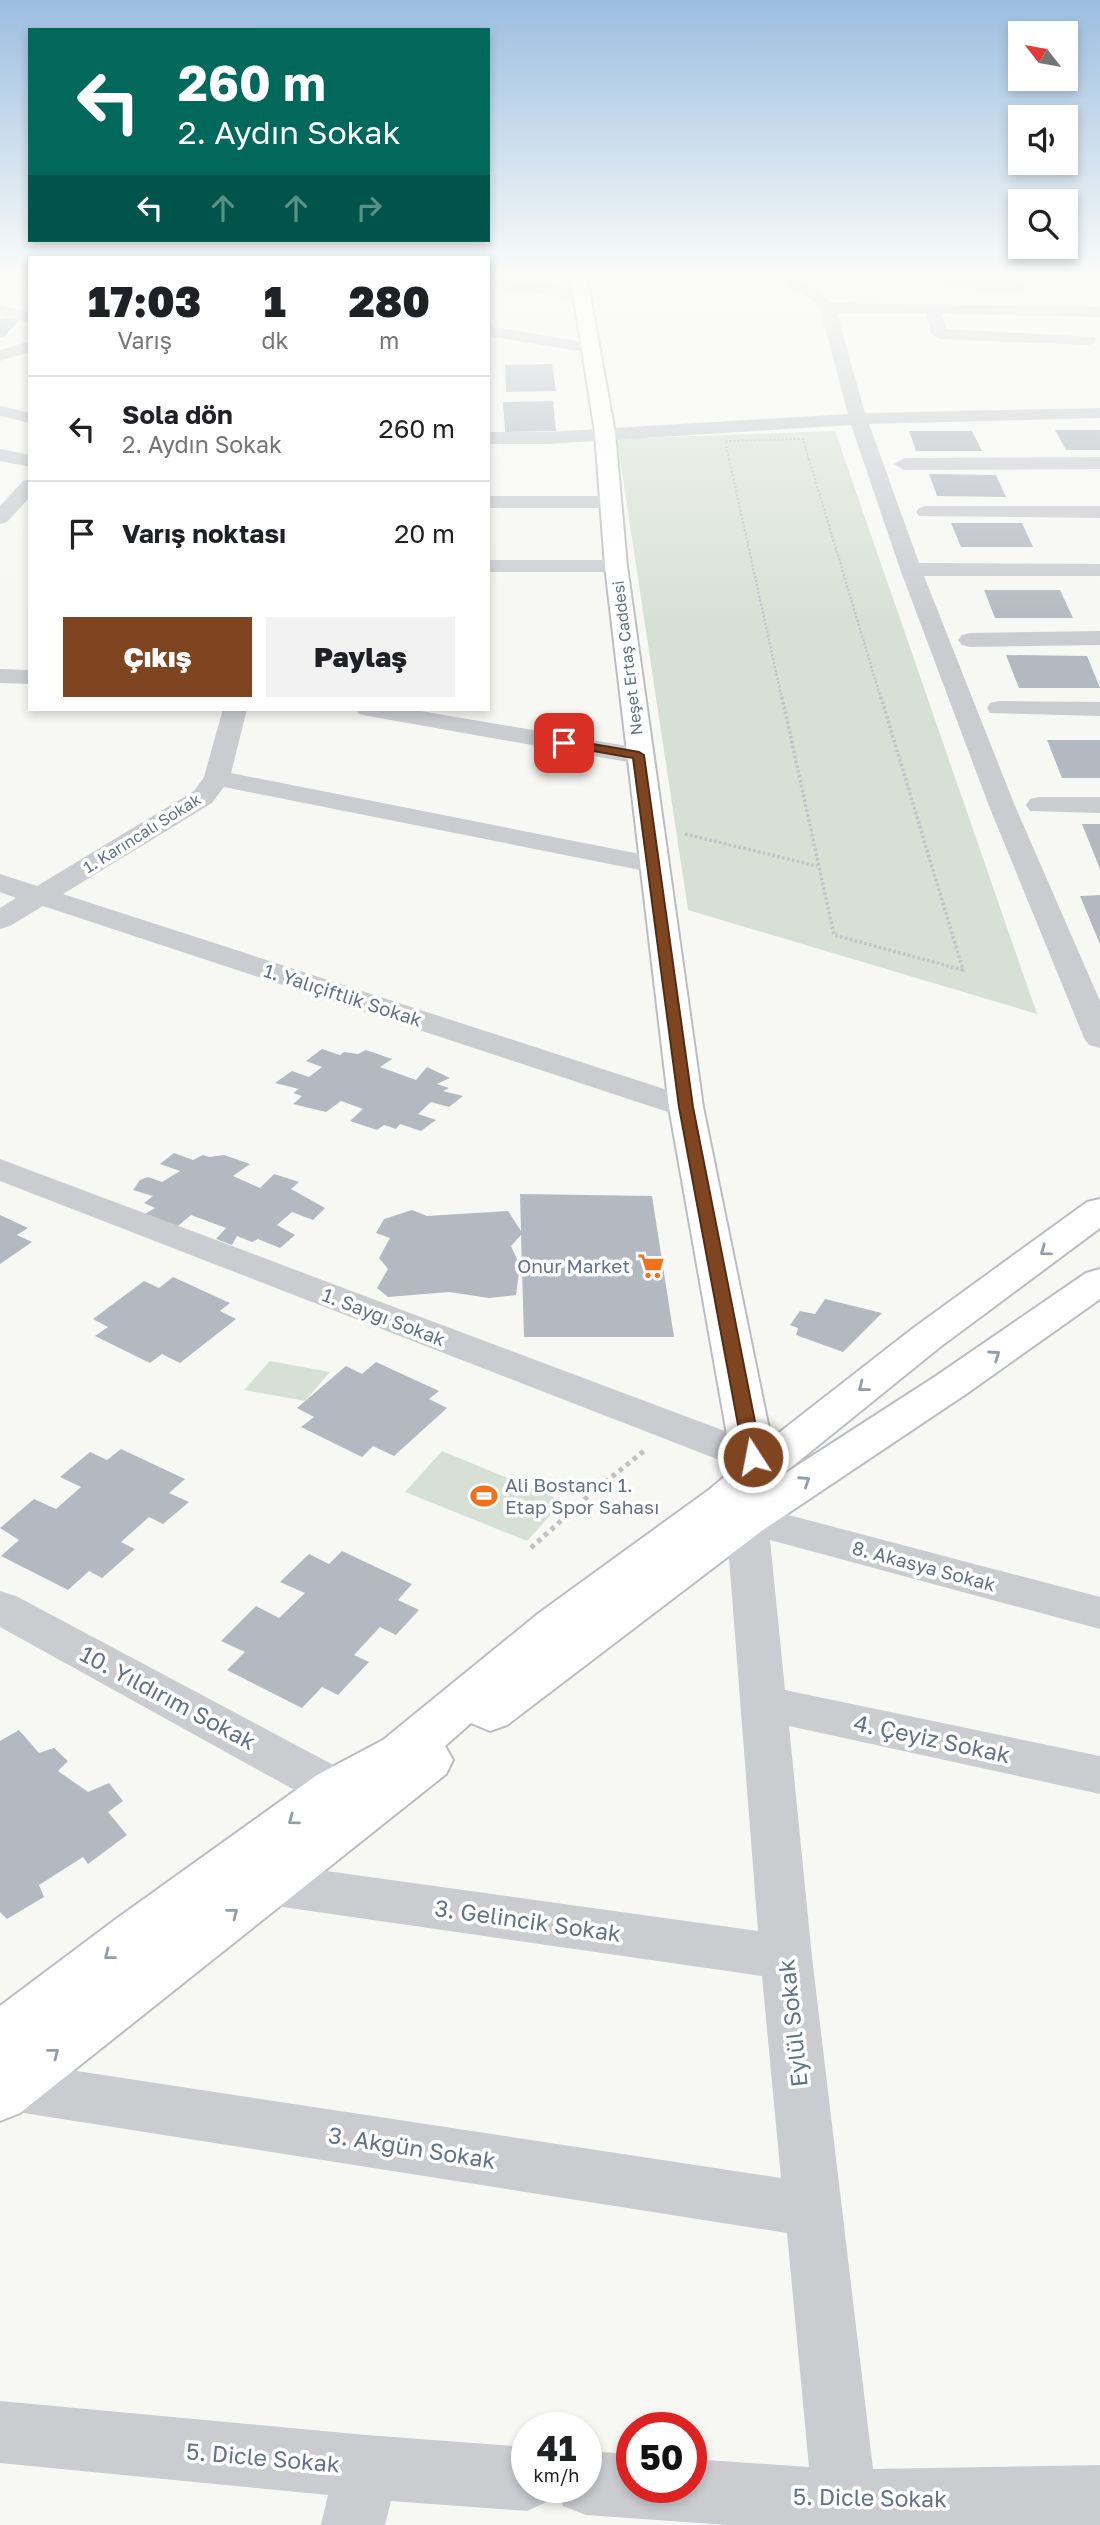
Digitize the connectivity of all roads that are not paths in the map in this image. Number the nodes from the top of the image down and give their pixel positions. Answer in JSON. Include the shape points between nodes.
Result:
{"nodes":[{"id":1,"x":597,"y":391,"type":"edge"},
{"id":2,"x":850,"y":391,"type":"edge"},
{"id":3,"x":1100,"y":414,"type":"edge"},
{"id":4,"x":858,"y":419,"type":"junction"},
{"id":5,"x":605,"y":433,"type":"junction"},
{"id":6,"x":490,"y":438,"type":"edge"},
{"id":7,"x":0,"y":455,"type":"edge"},
{"id":8,"x":28,"y":461,"type":"edge"},
{"id":9,"x":1100,"y":463,"type":"edge"},
{"id":10,"x":904,"y":464,"type":"dead end"},
{"id":11,"x":1035,"y":464,"type":"junction"},
{"id":12,"x":28,"y":487,"type":"edge"},
{"id":13,"x":490,"y":502,"type":"edge"},
{"id":14,"x":612,"y":502,"type":"junction"},
{"id":15,"x":926,"y":512,"type":"dead end"},
{"id":16,"x":1062,"y":512,"type":"junction"},
{"id":17,"x":1100,"y":512,"type":"edge"},
{"id":18,"x":0,"y":518,"type":"edge"},
{"id":19,"x":490,"y":566,"type":"edge"},
{"id":20,"x":616,"y":566,"type":"junction"},
{"id":21,"x":911,"y":569,"type":"junction"},
{"id":22,"x":1098,"y":573,"type":"edge"},
{"id":23,"x":1100,"y":638,"type":"edge"},
{"id":24,"x":970,"y":640,"type":"dead end"},
{"id":25,"x":0,"y":677,"type":"edge"},
{"id":26,"x":28,"y":677,"type":"edge"},
{"id":27,"x":999,"y":708,"type":"dead end"},
{"id":28,"x":1100,"y":709,"type":"edge"},
{"id":29,"x":234,"y":711,"type":"edge"},
{"id":30,"x":392,"y":711,"type":"edge"},
{"id":31,"x":415,"y":713,"type":"edge"},
{"id":32,"x":639,"y":755,"type":"junction"},
{"id":33,"x":217,"y":778,"type":"junction"},
{"id":34,"x":1100,"y":805,"type":"edge"},
{"id":35,"x":1039,"y":806,"type":"dead end"},
{"id":36,"x":655,"y":865,"type":"junction"},
{"id":37,"x":0,"y":883,"type":"edge"},
{"id":38,"x":40,"y":896,"type":"junction"},
{"id":39,"x":0,"y":920,"type":"edge"},
{"id":40,"x":1091,"y":997,"type":"edge"},
{"id":41,"x":1100,"y":1038,"type":"edge"},
{"id":42,"x":686,"y":1107,"type":"junction"},
{"id":43,"x":0,"y":1169,"type":"edge"},
{"id":44,"x":1100,"y":1210,"type":"edge"},
{"id":45,"x":1100,"y":1281,"type":"edge"},
{"id":46,"x":760,"y":1460,"type":"junction"},
{"id":47,"x":747,"y":1519,"type":"junction"},
{"id":48,"x":0,"y":1607,"type":"edge"},
{"id":49,"x":1100,"y":1613,"type":"edge"},
{"id":50,"x":764,"y":1703,"type":"junction"},
{"id":51,"x":1100,"y":1775,"type":"edge"},
{"id":52,"x":335,"y":1789,"type":"junction"},
{"id":53,"x":270,"y":1884,"type":"junction"},
{"id":54,"x":786,"y":1957,"type":"junction"},
{"id":55,"x":4,"y":2074,"type":"edge"},
{"id":56,"x":812,"y":2210,"type":"junction"},
{"id":57,"x":0,"y":2432,"type":"edge"},
{"id":58,"x":511,"y":2481,"type":"edge"},
{"id":59,"x":707,"y":2495,"type":"edge"},
{"id":60,"x":359,"y":2496,"type":"edge"},
{"id":61,"x":1100,"y":2497,"type":"edge"},
{"id":62,"x":845,"y":2513,"type":"edge"}],
"edges":[{"from":1,"to":5,"type":"main road","name":"Neşet Ertaş Caddesi"},
{"from":2,"to":4,"type":"street"},
{"from":3,"to":4,"type":"street"},
{"from":4,"to":5,"type":"street"},
{"from":4,"to":21,"type":"street"},
{"from":5,"to":6,"type":"street"},
{"from":5,"to":14,"type":"main road","name":"Neşet Ertaş Caddesi"},
{"from":7,"to":8,"type":"street"},
{"from":9,"to":11,"type":"street"},
{"from":10,"to":11,"type":"street"},
{"from":11,"to":16,"type":"street"},
{"from":12,"to":18,"type":"street"},
{"from":13,"to":14,"type":"street"},
{"from":14,"to":20,"type":"main road","name":"Neşet Ertaş Caddesi"},
{"from":15,"to":16,"type":"street"},
{"from":16,"to":17,"type":"street"},
{"from":16,"to":22,"type":"street"},
{"from":19,"to":20,"type":"street"},
{"from":20,"to":32,"type":"main road","name":"Neşet Ertaş Caddesi"},
{"from":21,"to":22,"type":"street"},
{"from":21,"to":40,"type":"street","via":[[1002,806]]},
{"from":23,"to":24,"type":"street"},
{"from":25,"to":26,"type":"street"},
{"from":27,"to":28,"type":"street"},
{"from":29,"to":33,"type":"street","name":"1. Karıncalı Sokak"},
{"from":30,"to":31,"type":"street"},
{"from":31,"to":32,"type":"street"},
{"from":32,"to":36,"type":"main road","name":"Neşet Ertaş Caddesi"},
{"from":33,"to":36,"type":"street"},
{"from":33,"to":38,"type":"street","name":"1. Karıncalı Sokak","via":[[203,797]]},
{"from":34,"to":35,"type":"street"},
{"from":36,"to":42,"type":"main road","name":"Neşet Ertaş Caddesi"},
{"from":37,"to":38,"type":"street","name":"1. Yalıçiftlik Sokak"},
{"from":38,"to":39,"type":"street","name":"1. Karıncalı Sokak"},
{"from":38,"to":42,"type":"street","name":"1. Yalıçiftlik Sokak"},
{"from":40,"to":41,"type":"street"},
{"from":42,"to":46,"type":"main road","name":"Neşet Ertaş Caddesi"},
{"from":43,"to":46,"type":"street","name":"1. Saygı Sokak"},
{"from":44,"to":46,"type":"main road","one_way":true},
{"from":47,"to":45,"type":"main road","one_way":true},
{"from":46,"to":52,"type":"main road","via":[[726,1500],[556,1625],[401,1754]]},
{"from":47,"to":49,"type":"street","name":"8. Akasya Sokak"},
{"from":47,"to":50,"type":"street","name":"Eylül Sokak"},
{"from":47,"to":53,"type":"main road"},
{"from":48,"to":52,"type":"street","name":"10. Yıldırım Sokak"},
{"from":50,"to":51,"type":"street","name":"4. Çeyiz Sokak"},
{"from":50,"to":54,"type":"street","name":"Eylül Sokak"},
{"from":52,"to":55,"type":"main road","one_way":true,"via":[[135,1935]]},
{"from":53,"to":54,"type":"street","name":"3. Gelincik Sokak"},
{"from":55,"to":53,"type":"main road","one_way":true},
{"from":54,"to":56,"type":"street","name":"Eylül Sokak"},
{"from":55,"to":56,"type":"street","name":"3. Akgün Sokak"},
{"from":56,"to":62,"type":"street","name":"Eylül Sokak"},
{"from":57,"to":60,"type":"street","name":"5. Dicle Sokak"},
{"from":58,"to":60,"type":"street","name":"5. Dicle Sokak"},
{"from":59,"to":62,"type":"street","name":"5. Dicle Sokak"},
{"from":61,"to":62,"type":"street","name":"5. Dicle Sokak"}]}
